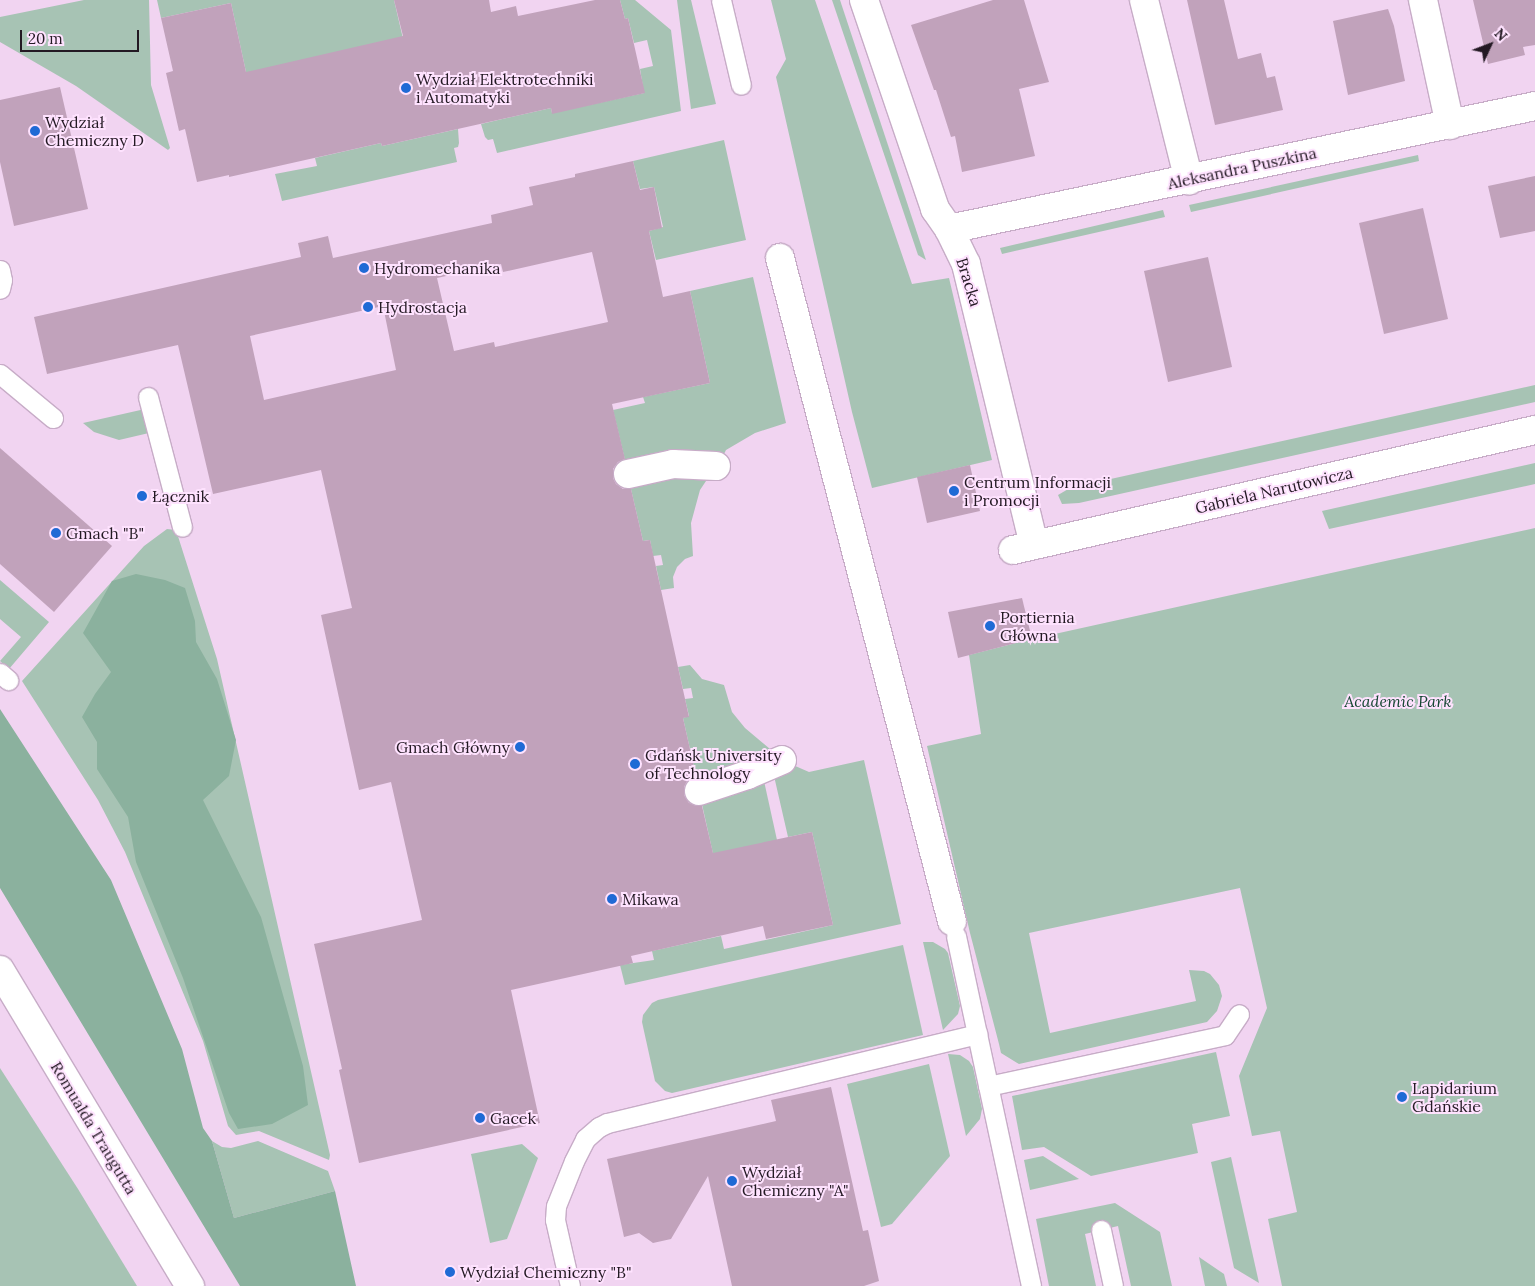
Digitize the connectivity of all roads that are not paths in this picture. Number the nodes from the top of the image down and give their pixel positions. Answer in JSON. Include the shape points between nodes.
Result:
{"nodes":[{"id":1,"x":721,"y":0,"type":"edge"},
{"id":2,"x":864,"y":0,"type":"edge"},
{"id":3,"x":1144,"y":0,"type":"edge"},
{"id":4,"x":1424,"y":0,"type":"edge"},
{"id":5,"x":741,"y":84,"type":"dead end"},
{"id":6,"x":1535,"y":106,"type":"edge"},
{"id":7,"x":1450,"y":125,"type":"junction"},
{"id":8,"x":1189,"y":180,"type":"junction"},
{"id":9,"x":949,"y":230,"type":"junction"},
{"id":10,"x":780,"y":258,"type":"dead end"},
{"id":11,"x":0,"y":270,"type":"edge"},
{"id":12,"x":0,"y":289,"type":"edge"},
{"id":13,"x":0,"y":374,"type":"edge"},
{"id":14,"x":148,"y":397,"type":"dead end"},
{"id":15,"x":52,"y":418,"type":"dead end"},
{"id":16,"x":1535,"y":430,"type":"edge"},
{"id":17,"x":716,"y":466,"type":"dead end"},
{"id":18,"x":628,"y":474,"type":"dead end"},
{"id":19,"x":182,"y":527,"type":"dead end"},
{"id":20,"x":1023,"y":548,"type":"joint"},
{"id":21,"x":782,"y":760,"type":"dead end"},
{"id":22,"x":699,"y":791,"type":"dead end"},
{"id":23,"x":954,"y":928,"type":"joint"},
{"id":24,"x":0,"y":970,"type":"edge"},
{"id":25,"x":1238,"y":1014,"type":"dead end"},
{"id":26,"x":977,"y":1034,"type":"junction"},
{"id":27,"x":988,"y":1086,"type":"junction"},
{"id":28,"x":1101,"y":1230,"type":"dead end"},
{"id":29,"x":190,"y":1286,"type":"edge"},
{"id":30,"x":570,"y":1286,"type":"edge"},
{"id":31,"x":1031,"y":1286,"type":"edge"},
{"id":32,"x":1113,"y":1286,"type":"edge"}],
"edges":[{"from":1,"to":5,"type":"lane"},
{"from":2,"to":9,"type":"street","name":"Bracka","via":[[935,209]]},
{"from":3,"to":8,"type":"street"},
{"from":4,"to":7,"type":"street"},
{"from":6,"to":7,"type":"street","name":"Aleksandra Puszkina"},
{"from":7,"to":8,"type":"street","name":"Aleksandra Puszkina"},
{"from":8,"to":9,"type":"street","name":"Aleksandra Puszkina"},
{"from":9,"to":20,"type":"street","name":"Bracka","via":[[966,264]]},
{"from":10,"to":23,"type":"street"},
{"from":11,"to":12,"type":"lane"},
{"from":13,"to":15,"type":"lane"},
{"from":14,"to":19,"type":"lane"},
{"from":16,"to":20,"type":"street","name":"Gabriela Narutowicza"},
{"from":17,"to":18,"type":"street","via":[[673,464]]},
{"from":21,"to":22,"type":"street"},
{"from":23,"to":26,"type":"lane"},
{"from":24,"to":29,"type":"street","name":"Romualda Traugutta"},
{"from":25,"to":27,"type":"lane","via":[[1225,1035]]},
{"from":26,"to":27,"type":"lane"},
{"from":26,"to":30,"type":"lane","via":[[599,1127],[585,1139],[556,1206],[555,1220]]},
{"from":27,"to":31,"type":"lane"},
{"from":28,"to":32,"type":"lane"}]}
